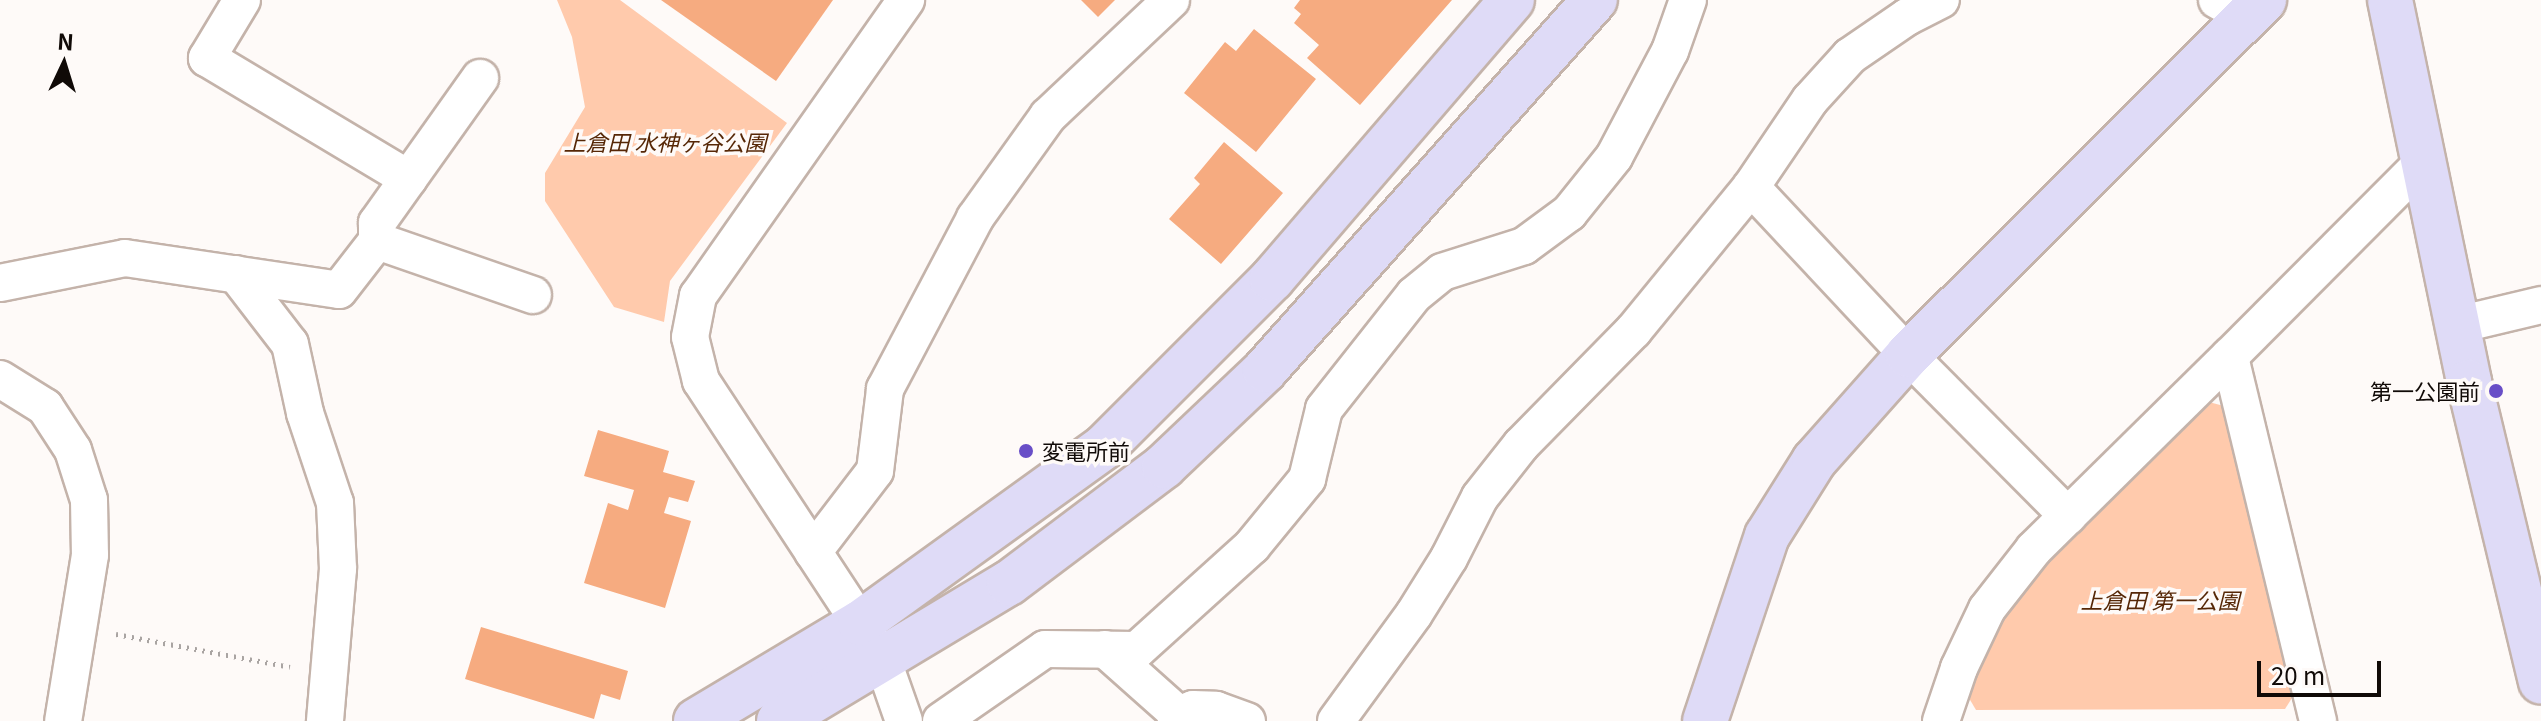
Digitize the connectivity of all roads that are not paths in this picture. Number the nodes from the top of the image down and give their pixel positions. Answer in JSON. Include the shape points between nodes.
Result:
{"nodes":[{"id":1,"x":242,"y":0,"type":"edge"},
{"id":2,"x":906,"y":0,"type":"edge"},
{"id":3,"x":1171,"y":0,"type":"edge"},
{"id":4,"x":1512,"y":0,"type":"edge"},
{"id":5,"x":1595,"y":0,"type":"edge"},
{"id":6,"x":1688,"y":0,"type":"edge"},
{"id":7,"x":1941,"y":0,"type":"edge"},
{"id":8,"x":2390,"y":0,"type":"edge"},
{"id":9,"x":2242,"y":5,"type":"edge"},
{"id":10,"x":480,"y":78,"type":"dead end"},
{"id":11,"x":2422,"y":163,"type":"junction"},
{"id":12,"x":409,"y":179,"type":"junction"},
{"id":13,"x":1751,"y":187,"type":"junction"},
{"id":14,"x":377,"y":241,"type":"junction"},
{"id":15,"x":236,"y":274,"type":"junction"},
{"id":16,"x":0,"y":283,"type":"edge"},
{"id":17,"x":533,"y":295,"type":"dead end"},
{"id":18,"x":2541,"y":305,"type":"edge"},
{"id":19,"x":2457,"y":325,"type":"junction"},
{"id":20,"x":1908,"y":355,"type":"junction"},
{"id":21,"x":2230,"y":356,"type":"junction"},
{"id":22,"x":0,"y":379,"type":"edge"},
{"id":23,"x":2068,"y":516,"type":"junction"},
{"id":24,"x":813,"y":552,"type":"junction"},
{"id":25,"x":860,"y":623,"type":"junction"},
{"id":26,"x":1105,"y":649,"type":"junction"},
{"id":27,"x":883,"y":661,"type":"junction"},
{"id":28,"x":2541,"y":681,"type":"edge"},
{"id":29,"x":1178,"y":718,"type":"edge"},
{"id":30,"x":63,"y":721,"type":"edge"},
{"id":31,"x":325,"y":721,"type":"edge"},
{"id":32,"x":696,"y":721,"type":"edge"},
{"id":33,"x":779,"y":721,"type":"edge"},
{"id":34,"x":904,"y":721,"type":"edge"},
{"id":35,"x":941,"y":721,"type":"edge"},
{"id":36,"x":1247,"y":721,"type":"edge"},
{"id":37,"x":1336,"y":721,"type":"edge"},
{"id":38,"x":1705,"y":721,"type":"edge"},
{"id":39,"x":1941,"y":721,"type":"edge"},
{"id":40,"x":2318,"y":721,"type":"edge"}],
"edges":[{"from":1,"to":12,"type":"street","via":[[207,58]]},
{"from":2,"to":24,"type":"street","via":[[698,296],[690,337],[701,381]]},
{"from":3,"to":24,"type":"street","via":[[1048,116],[975,218],[885,389],[875,471]]},
{"from":4,"to":25,"type":"street","via":[[1272,279],[1105,446]]},
{"from":5,"to":27,"type":"street","via":[[1265,370],[1164,466],[1009,583]]},
{"from":6,"to":26,"type":"street","via":[[1670,51],[1614,157],[1569,213],[1524,246],[1442,272],[1414,295],[1324,409],[1307,479],[1252,546],[1137,650]]},
{"from":7,"to":13,"type":"street","via":[[1850,56],[1810,100]]},
{"from":8,"to":11,"type":"street"},
{"from":9,"to":20,"type":"street"},
{"from":10,"to":12,"type":"street"},
{"from":11,"to":19,"type":"street"},
{"from":11,"to":21,"type":"street"},
{"from":12,"to":14,"type":"street","via":[[377,223]]},
{"from":13,"to":20,"type":"street"},
{"from":13,"to":37,"type":"street","via":[[1634,330],[1521,445],[1480,497],[1414,614]]},
{"from":14,"to":15,"type":"street","via":[[339,290]]},
{"from":14,"to":17,"type":"street"},
{"from":15,"to":16,"type":"street","via":[[125,258]]},
{"from":15,"to":31,"type":"street","via":[[290,344],[305,413],[335,503],[338,569]]},
{"from":18,"to":19,"type":"street"},
{"from":19,"to":28,"type":"street"},
{"from":20,"to":23,"type":"street"},
{"from":20,"to":38,"type":"street","via":[[1814,461],[1767,536]]},
{"from":21,"to":23,"type":"street"},
{"from":21,"to":40,"type":"street"},
{"from":22,"to":30,"type":"street","via":[[45,407],[73,450],[89,500],[90,555]]},
{"from":23,"to":39,"type":"street","via":[[1987,609]]},
{"from":24,"to":25,"type":"street"},
{"from":25,"to":27,"type":"street"},
{"from":25,"to":32,"type":"street"},
{"from":26,"to":29,"type":"street"},
{"from":26,"to":35,"type":"street","via":[[1045,649]]},
{"from":27,"to":33,"type":"street"},
{"from":27,"to":34,"type":"street"},
{"from":29,"to":36,"type":"street","via":[[1193,709],[1216,710]]}]}
